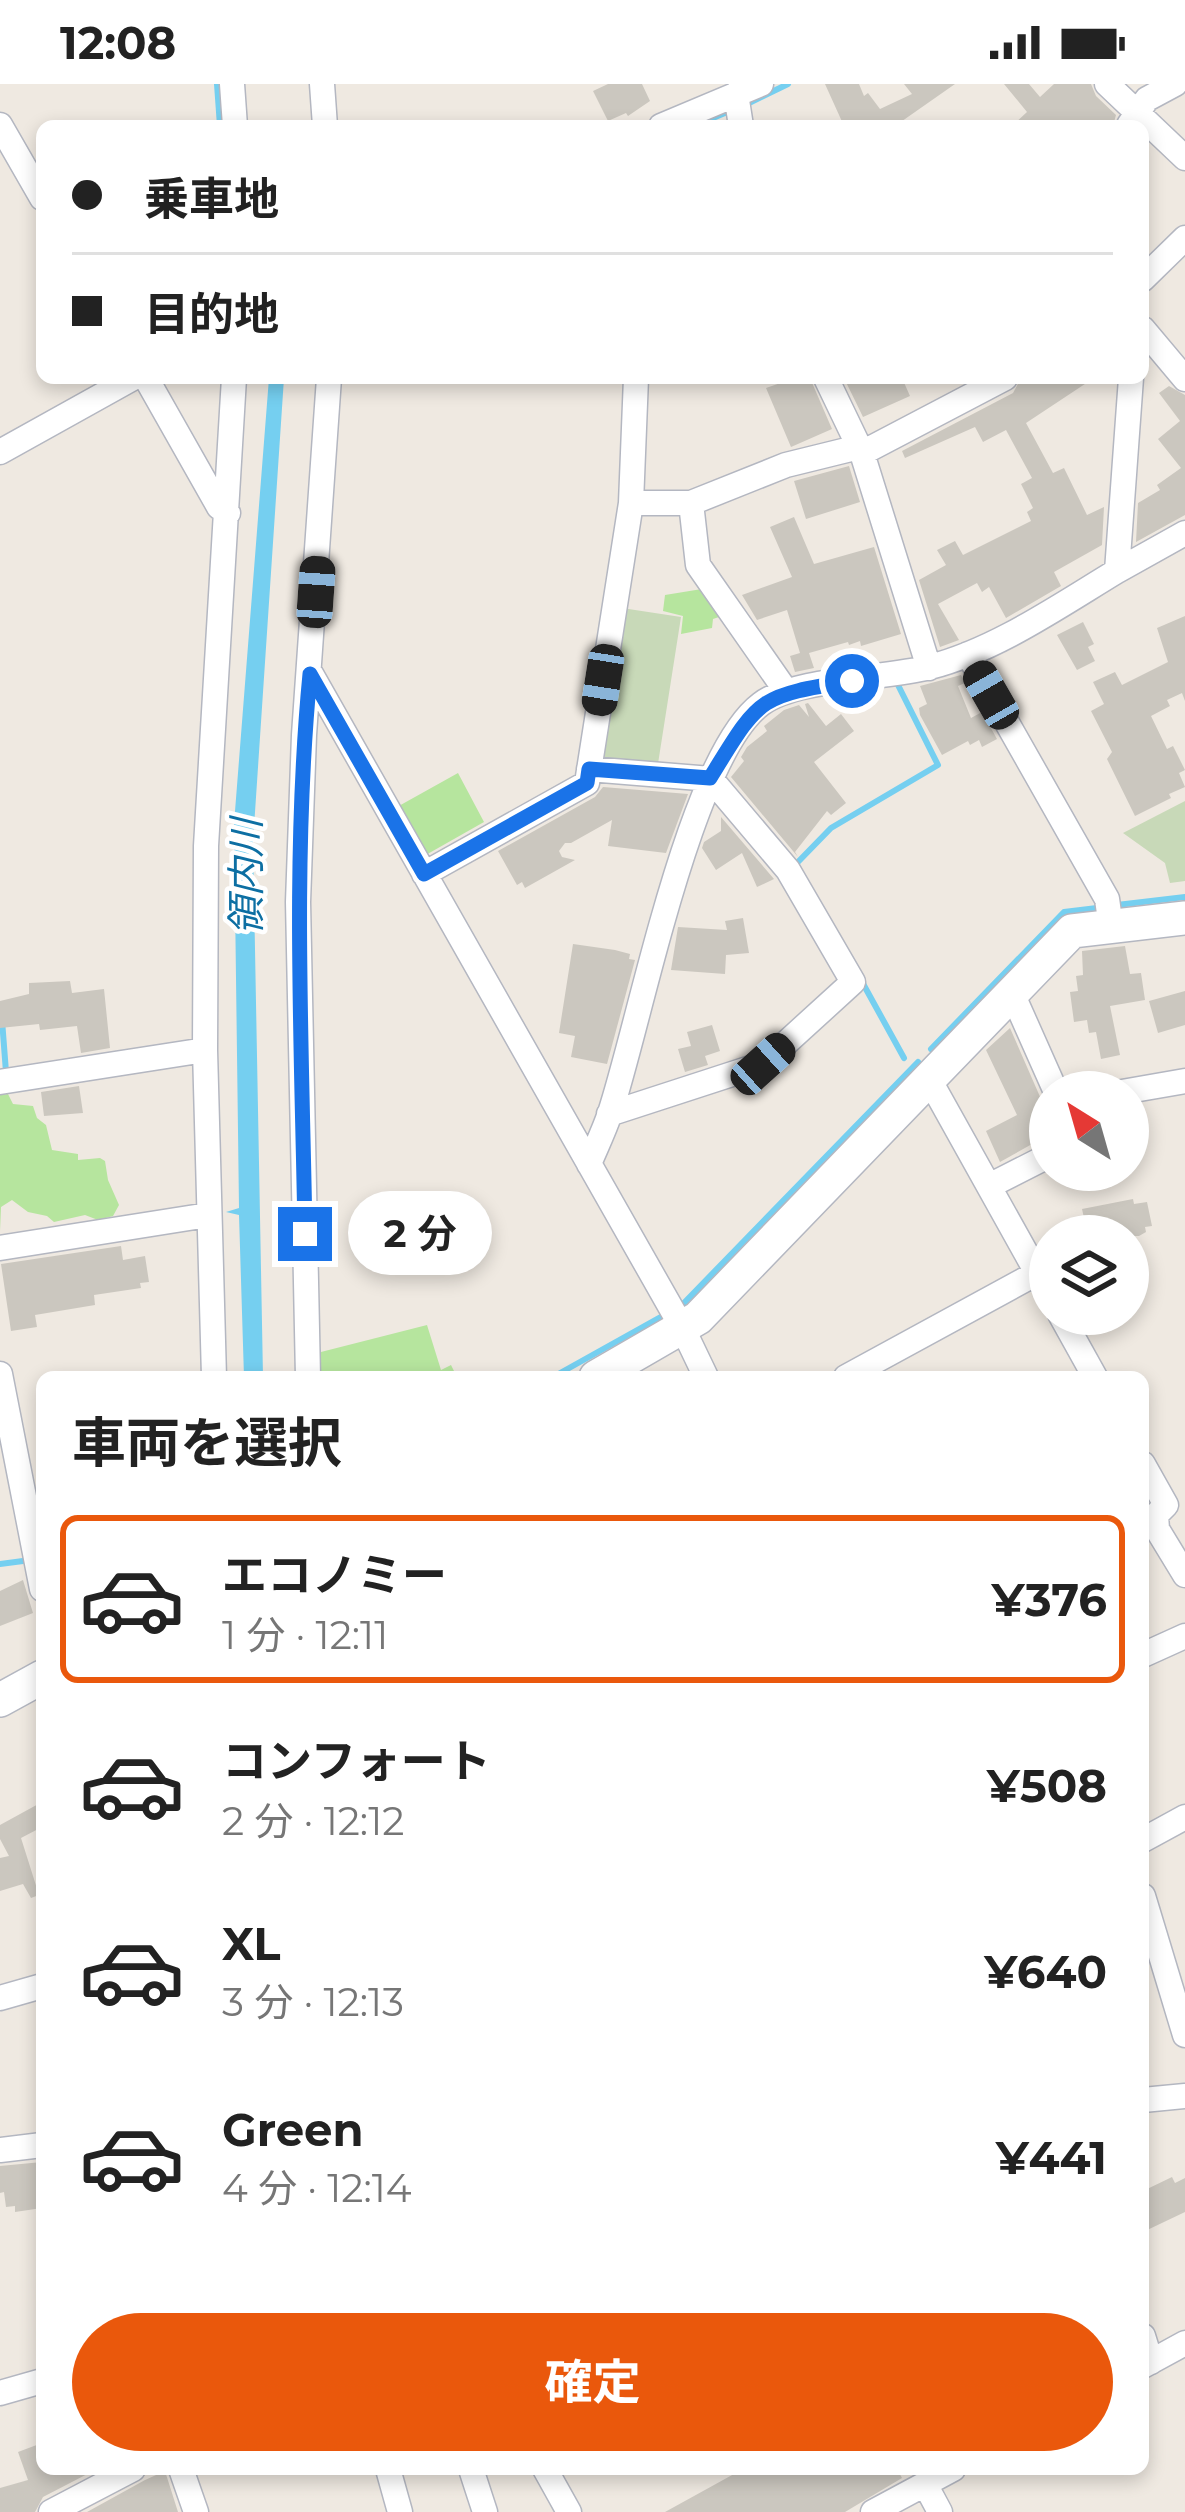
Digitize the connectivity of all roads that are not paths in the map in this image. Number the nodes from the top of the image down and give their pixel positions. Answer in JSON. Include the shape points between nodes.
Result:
{"nodes":[{"id":1,"x":232,"y":84,"type":"edge"},
{"id":2,"x":322,"y":84,"type":"edge"},
{"id":3,"x":1107,"y":84,"type":"edge"},
{"id":4,"x":1175,"y":84,"type":"edge"},
{"id":5,"x":747,"y":88,"type":"edge"},
{"id":6,"x":235,"y":120,"type":"edge"},
{"id":7,"x":325,"y":120,"type":"edge"},
{"id":8,"x":675,"y":120,"type":"edge"},
{"id":9,"x":742,"y":120,"type":"edge"},
{"id":10,"x":1133,"y":120,"type":"edge"},
{"id":11,"x":1137,"y":120,"type":"edge"},
{"id":12,"x":0,"y":125,"type":"edge"},
{"id":13,"x":1149,"y":133,"type":"edge"},
{"id":14,"x":1185,"y":158,"type":"edge"},
{"id":15,"x":36,"y":188,"type":"edge"},
{"id":16,"x":1185,"y":238,"type":"edge"},
{"id":17,"x":1149,"y":273,"type":"edge"},
{"id":18,"x":1149,"y":336,"type":"edge"},
{"id":19,"x":1185,"y":380,"type":"edge"},
{"id":20,"x":122,"y":384,"type":"edge"},
{"id":21,"x":149,"y":384,"type":"edge"},
{"id":22,"x":234,"y":384,"type":"edge"},
{"id":23,"x":329,"y":384,"type":"edge"},
{"id":24,"x":635,"y":384,"type":"edge"},
{"id":25,"x":829,"y":384,"type":"edge"},
{"id":26,"x":994,"y":384,"type":"edge"},
{"id":27,"x":1131,"y":384,"type":"edge"},
{"id":28,"x":860,"y":450,"type":"junction"},
{"id":29,"x":0,"y":452,"type":"edge"},
{"id":30,"x":691,"y":502,"type":"junction"},
{"id":31,"x":632,"y":503,"type":"junction"},
{"id":32,"x":229,"y":513,"type":"junction"},
{"id":33,"x":1185,"y":533,"type":"edge"},
{"id":34,"x":1117,"y":571,"type":"junction"},
{"id":35,"x":968,"y":654,"type":"junction"},
{"id":36,"x":929,"y":668,"type":"junction"},
{"id":37,"x":310,"y":674,"type":"junction"},
{"id":38,"x":786,"y":692,"type":"junction"},
{"id":39,"x":589,"y":769,"type":"junction"},
{"id":40,"x":710,"y":778,"type":"junction"},
{"id":41,"x":424,"y":874,"type":"junction"},
{"id":42,"x":1185,"y":918,"type":"edge"},
{"id":43,"x":1111,"y":927,"type":"junction"},
{"id":44,"x":1012,"y":993,"type":"junction"},
{"id":45,"x":206,"y":1050,"type":"junction"},
{"id":46,"x":1047,"y":1071,"type":"edge"},
{"id":47,"x":929,"y":1079,"type":"junction"},
{"id":48,"x":1185,"y":1081,"type":"edge"},
{"id":49,"x":0,"y":1082,"type":"edge"},
{"id":50,"x":1149,"y":1087,"type":"edge"},
{"id":51,"x":609,"y":1114,"type":"junction"},
{"id":52,"x":590,"y":1164,"type":"junction"},
{"id":53,"x":1029,"y":1166,"type":"edge"},
{"id":54,"x":989,"y":1186,"type":"junction"},
{"id":55,"x":208,"y":1215,"type":"junction"},
{"id":56,"x":0,"y":1248,"type":"edge"},
{"id":57,"x":1029,"y":1258,"type":"edge"},
{"id":58,"x":1029,"y":1277,"type":"edge"},
{"id":59,"x":683,"y":1329,"type":"junction"},
{"id":60,"x":1072,"y":1335,"type":"edge"},
{"id":61,"x":214,"y":1371,"type":"edge"},
{"id":62,"x":308,"y":1371,"type":"edge"},
{"id":63,"x":607,"y":1371,"type":"edge"},
{"id":64,"x":703,"y":1371,"type":"edge"},
{"id":65,"x":857,"y":1371,"type":"edge"},
{"id":66,"x":1092,"y":1371,"type":"edge"},
{"id":67,"x":0,"y":1374,"type":"edge"},
{"id":68,"x":1149,"y":1475,"type":"edge"},
{"id":69,"x":1150,"y":1531,"type":"edge"},
{"id":70,"x":36,"y":1558,"type":"edge"},
{"id":71,"x":1185,"y":1575,"type":"edge"},
{"id":72,"x":1185,"y":1636,"type":"edge"},
{"id":73,"x":1149,"y":1652,"type":"edge"},
{"id":74,"x":36,"y":1680,"type":"edge"},
{"id":75,"x":0,"y":1700,"type":"edge"},
{"id":76,"x":1185,"y":1817,"type":"edge"},
{"id":77,"x":1149,"y":1837,"type":"edge"},
{"id":78,"x":1149,"y":1916,"type":"edge"},
{"id":79,"x":36,"y":1988,"type":"edge"},
{"id":80,"x":0,"y":1998,"type":"edge"},
{"id":81,"x":1185,"y":2035,"type":"edge"},
{"id":82,"x":1185,"y":2096,"type":"edge"},
{"id":83,"x":1149,"y":2099,"type":"edge"},
{"id":84,"x":36,"y":2146,"type":"edge"},
{"id":85,"x":0,"y":2150,"type":"edge"},
{"id":86,"x":1185,"y":2343,"type":"edge"},
{"id":87,"x":1149,"y":2363,"type":"edge"},
{"id":88,"x":36,"y":2383,"type":"edge"},
{"id":89,"x":0,"y":2393,"type":"edge"},
{"id":90,"x":122,"y":2475,"type":"edge"},
{"id":91,"x":183,"y":2475,"type":"edge"},
{"id":92,"x":390,"y":2475,"type":"edge"},
{"id":93,"x":473,"y":2475,"type":"edge"},
{"id":94,"x":548,"y":2475,"type":"edge"},
{"id":95,"x":938,"y":2475,"type":"edge"},
{"id":96,"x":940,"y":2475,"type":"edge"},
{"id":97,"x":51,"y":2512,"type":"edge"},
{"id":98,"x":196,"y":2512,"type":"edge"},
{"id":99,"x":400,"y":2512,"type":"edge"},
{"id":100,"x":485,"y":2512,"type":"edge"},
{"id":101,"x":569,"y":2512,"type":"edge"},
{"id":102,"x":873,"y":2512,"type":"edge"},
{"id":103,"x":940,"y":2512,"type":"edge"}],
"edges":[{"from":1,"to":6,"type":"street"},
{"from":2,"to":7,"type":"street"},
{"from":3,"to":10,"type":"street"},
{"from":4,"to":11,"type":"street","via":[[1148,99]]},
{"from":5,"to":8,"type":"street"},
{"from":5,"to":9,"type":"street"},
{"from":12,"to":15,"type":"street"},
{"from":13,"to":14,"type":"street"},
{"from":16,"to":17,"type":"street"},
{"from":18,"to":19,"type":"street"},
{"from":20,"to":29,"type":"street"},
{"from":21,"to":32,"type":"street"},
{"from":22,"to":32,"type":"street"},
{"from":23,"to":37,"type":"street"},
{"from":24,"to":31,"type":"street"},
{"from":25,"to":28,"type":"street"},
{"from":26,"to":28,"type":"street"},
{"from":27,"to":34,"type":"street"},
{"from":28,"to":30,"type":"street","via":[[787,465]]},
{"from":28,"to":36,"type":"street"},
{"from":30,"to":31,"type":"street"},
{"from":30,"to":38,"type":"street","via":[[698,565]]},
{"from":31,"to":39,"type":"street"},
{"from":32,"to":45,"type":"street","via":[[206,846]]},
{"from":33,"to":34,"type":"street"},
{"from":34,"to":35,"type":"street"},
{"from":35,"to":36,"type":"street"},
{"from":35,"to":43,"type":"street","via":[[1107,899]]},
{"from":36,"to":38,"type":"street"},
{"from":37,"to":41,"type":"street"},
{"from":37,"to":62,"type":"street","via":[[298,902]]},
{"from":38,"to":40,"type":"street","via":[[760,704]]},
{"from":39,"to":40,"type":"street"},
{"from":39,"to":41,"type":"street","via":[[587,783]]},
{"from":40,"to":51,"type":"street"},
{"from":40,"to":51,"type":"street","via":[[788,871],[853,982],[763,1064]]},
{"from":41,"to":52,"type":"street"},
{"from":42,"to":43,"type":"street"},
{"from":43,"to":44,"type":"street","via":[[1072,931]]},
{"from":44,"to":46,"type":"street"},
{"from":44,"to":47,"type":"street"},
{"from":45,"to":49,"type":"street"},
{"from":45,"to":55,"type":"street"},
{"from":47,"to":54,"type":"street"},
{"from":47,"to":59,"type":"street"},
{"from":48,"to":50,"type":"street"},
{"from":51,"to":52,"type":"street"},
{"from":52,"to":59,"type":"street"},
{"from":53,"to":54,"type":"street"},
{"from":54,"to":57,"type":"street"},
{"from":55,"to":56,"type":"street"},
{"from":55,"to":61,"type":"street"},
{"from":58,"to":65,"type":"street"},
{"from":59,"to":63,"type":"street"},
{"from":59,"to":64,"type":"street"},
{"from":60,"to":66,"type":"street"},
{"from":67,"to":70,"type":"street"},
{"from":68,"to":69,"type":"street","via":[[1166,1505]]},
{"from":69,"to":71,"type":"street"},
{"from":72,"to":73,"type":"street"},
{"from":74,"to":75,"type":"street"},
{"from":76,"to":77,"type":"street"},
{"from":78,"to":81,"type":"street"},
{"from":79,"to":80,"type":"street"},
{"from":82,"to":83,"type":"street"},
{"from":84,"to":85,"type":"street"},
{"from":86,"to":87,"type":"street"},
{"from":88,"to":89,"type":"street"},
{"from":90,"to":97,"type":"street"},
{"from":91,"to":98,"type":"street"},
{"from":92,"to":99,"type":"street"},
{"from":93,"to":100,"type":"street"},
{"from":94,"to":101,"type":"street"},
{"from":95,"to":102,"type":"street"},
{"from":96,"to":103,"type":"street"}]}
